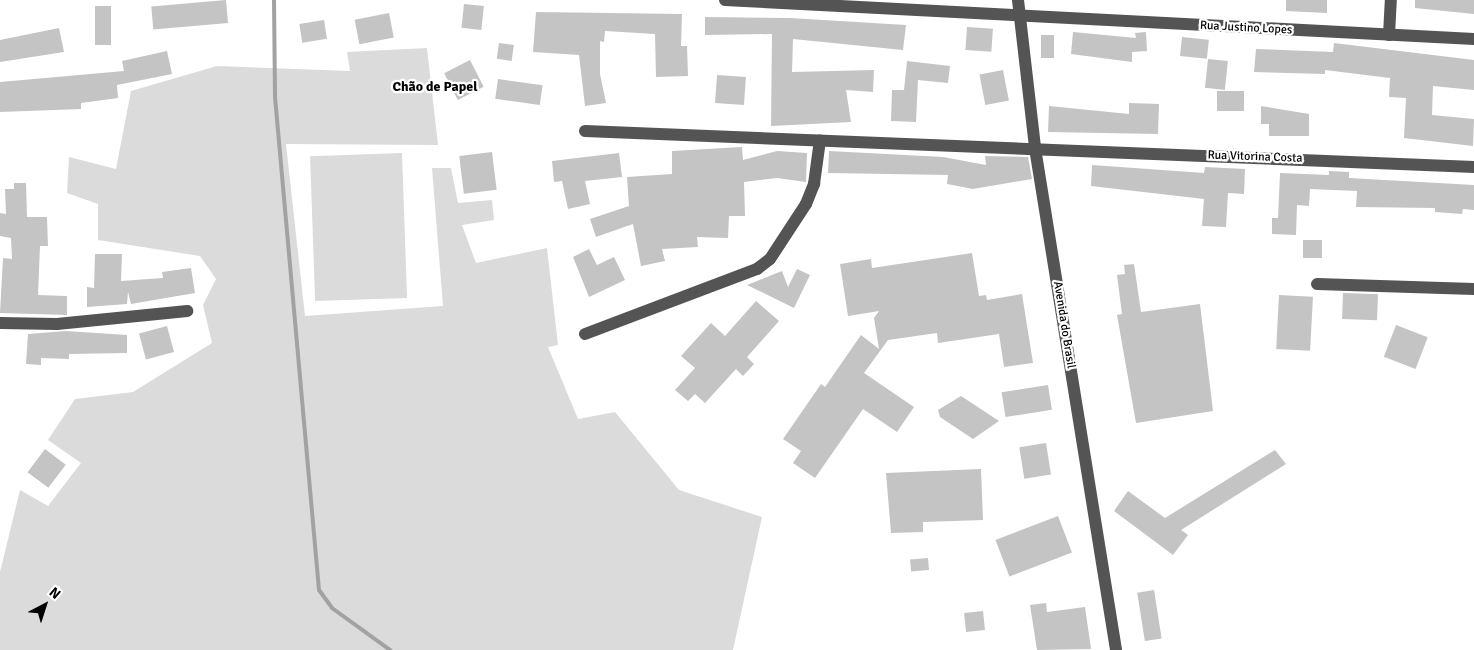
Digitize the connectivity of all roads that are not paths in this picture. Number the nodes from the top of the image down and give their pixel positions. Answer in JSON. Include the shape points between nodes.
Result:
{"nodes":[{"id":1,"x":725,"y":0,"type":"edge"},
{"id":2,"x":1018,"y":0,"type":"edge"},
{"id":3,"x":1391,"y":0,"type":"edge"},
{"id":4,"x":1018,"y":17,"type":"junction"},
{"id":5,"x":1389,"y":35,"type":"junction"},
{"id":6,"x":1474,"y":39,"type":"edge"},
{"id":7,"x":585,"y":131,"type":"dead end"},
{"id":8,"x":820,"y":140,"type":"junction"},
{"id":9,"x":1035,"y":148,"type":"junction"},
{"id":10,"x":1474,"y":167,"type":"edge"},
{"id":11,"x":1317,"y":284,"type":"dead end"},
{"id":12,"x":1474,"y":289,"type":"edge"},
{"id":13,"x":187,"y":311,"type":"dead end"},
{"id":14,"x":0,"y":323,"type":"edge"},
{"id":15,"x":585,"y":334,"type":"dead end"},
{"id":16,"x":1116,"y":650,"type":"edge"}],
"edges":[{"from":1,"to":4,"type":"street","name":"Rua Justino Lopes"},
{"from":2,"to":4,"type":"street","name":"Avenida do Brasil"},
{"from":3,"to":5,"type":"street"},
{"from":4,"to":5,"type":"street","name":"Rua Justino Lopes"},
{"from":4,"to":9,"type":"street","name":"Avenida do Brasil"},
{"from":5,"to":6,"type":"street","name":"Rua Justino Lopes"},
{"from":7,"to":8,"type":"street","name":"Rua Vitorina Costa"},
{"from":8,"to":9,"type":"street","name":"Rua Vitorina Costa"},
{"from":8,"to":15,"type":"street","via":[[814,184],[806,204],[770,259],[757,269]]},
{"from":9,"to":10,"type":"street","name":"Rua Vitorina Costa"},
{"from":9,"to":16,"type":"street","name":"Avenida do Brasil"},
{"from":11,"to":12,"type":"street"},
{"from":13,"to":14,"type":"street","via":[[57,324]]}]}
